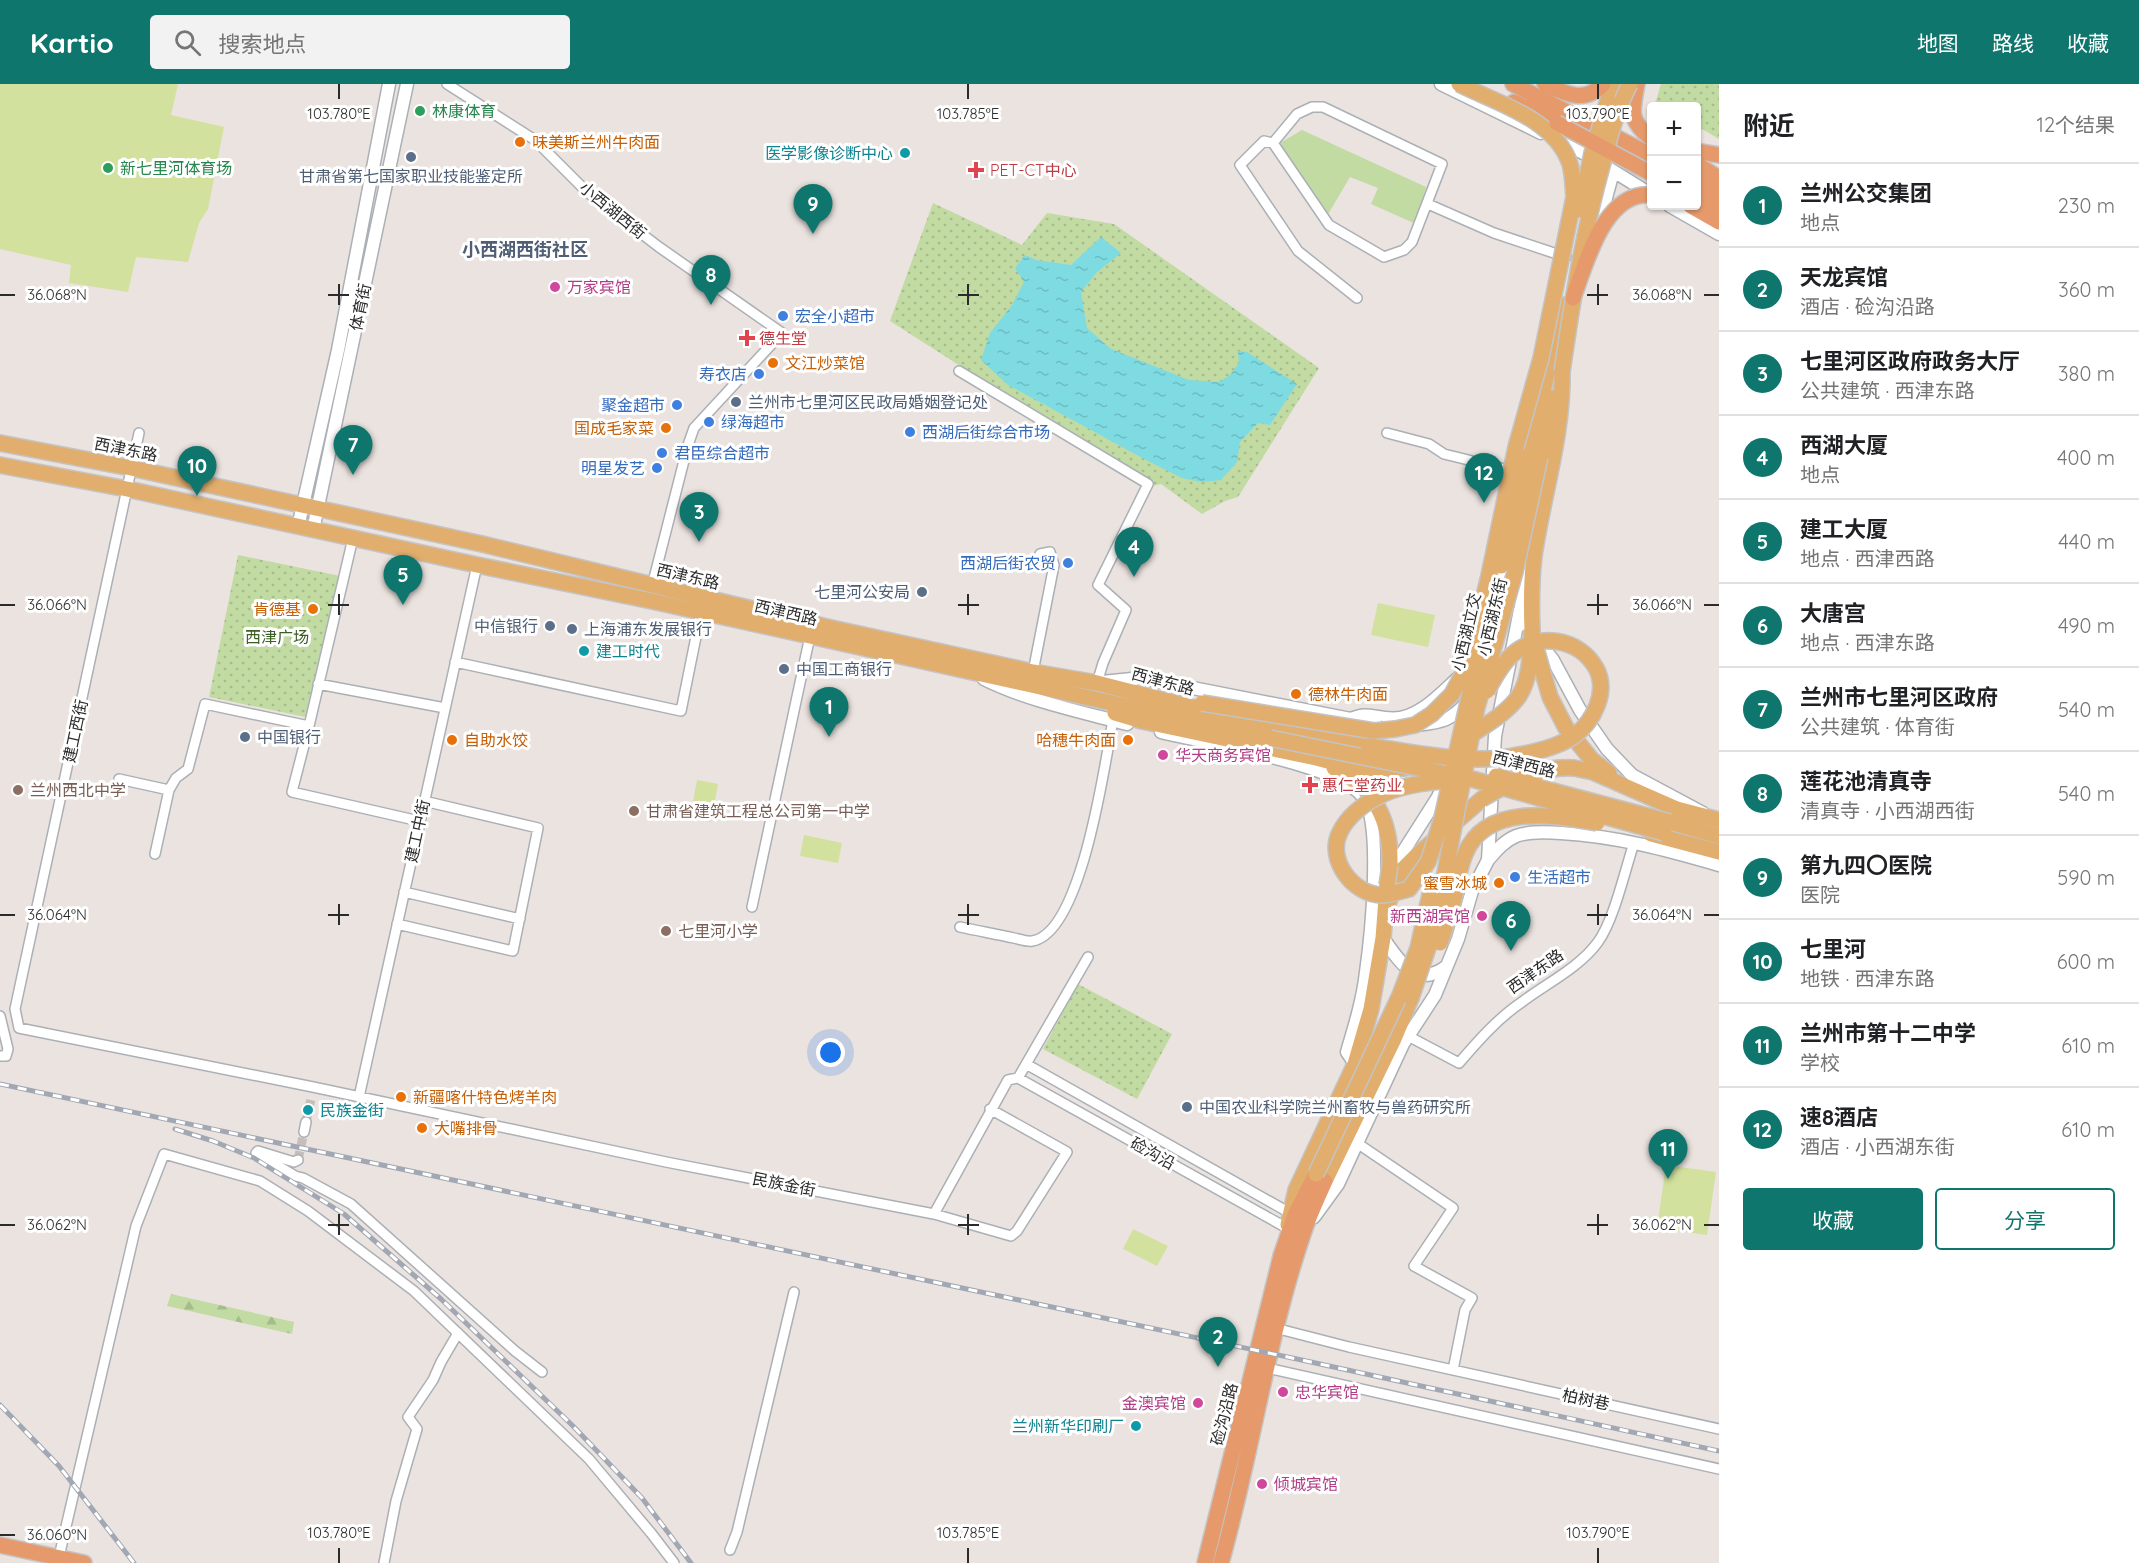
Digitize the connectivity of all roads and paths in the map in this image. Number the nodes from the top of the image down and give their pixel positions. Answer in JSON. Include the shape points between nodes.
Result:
{"nodes":[{"id":1,"x":389,"y":84,"type":"edge"},
{"id":2,"x":407,"y":84,"type":"edge"},
{"id":3,"x":447,"y":84,"type":"edge"},
{"id":4,"x":1441,"y":84,"type":"edge"},
{"id":5,"x":1459,"y":84,"type":"edge"},
{"id":6,"x":1476,"y":84,"type":"edge"},
{"id":7,"x":1513,"y":84,"type":"edge"},
{"id":8,"x":1545,"y":84,"type":"edge"},
{"id":9,"x":1603,"y":84,"type":"edge"},
{"id":10,"x":1613,"y":84,"type":"edge"},
{"id":11,"x":1630,"y":84,"type":"edge"},
{"id":12,"x":1637,"y":84,"type":"edge"},
{"id":13,"x":1556,"y":88,"type":"edge"},
{"id":14,"x":1647,"y":135,"type":"edge"},
{"id":15,"x":1273,"y":142,"type":"junction"},
{"id":16,"x":1701,"y":152,"type":"edge"},
{"id":17,"x":1647,"y":153,"type":"edge"},
{"id":18,"x":1719,"y":155,"type":"edge"},
{"id":19,"x":1589,"y":156,"type":"junction"},
{"id":20,"x":1701,"y":167,"type":"edge"},
{"id":21,"x":1647,"y":171,"type":"edge"},
{"id":22,"x":1613,"y":172,"type":"junction"},
{"id":23,"x":1719,"y":178,"type":"edge"},
{"id":24,"x":1701,"y":183,"type":"edge"},
{"id":25,"x":1647,"y":192,"type":"edge"},
{"id":26,"x":1719,"y":193,"type":"edge"},
{"id":27,"x":1647,"y":194,"type":"edge"},
{"id":28,"x":1701,"y":200,"type":"edge"},
{"id":29,"x":1701,"y":201,"type":"edge"},
{"id":30,"x":1428,"y":204,"type":"junction"},
{"id":31,"x":1719,"y":207,"type":"edge"},
{"id":32,"x":1677,"y":210,"type":"edge"},
{"id":33,"x":1697,"y":210,"type":"edge"},
{"id":34,"x":1719,"y":213,"type":"edge"},
{"id":35,"x":1719,"y":222,"type":"edge"},
{"id":36,"x":1719,"y":234,"type":"edge"},
{"id":37,"x":1566,"y":256,"type":"junction"},
{"id":38,"x":1357,"y":298,"type":"dead end"},
{"id":39,"x":1568,"y":302,"type":"junction"},
{"id":40,"x":1541,"y":358,"type":"junction"},
{"id":41,"x":959,"y":371,"type":"dead end"},
{"id":42,"x":139,"y":433,"type":"dead end"},
{"id":43,"x":1387,"y":433,"type":"dead end"},
{"id":44,"x":0,"y":443,"type":"edge"},
{"id":45,"x":0,"y":465,"type":"edge"},
{"id":46,"x":131,"y":468,"type":"junction"},
{"id":47,"x":1522,"y":473,"type":"junction"},
{"id":48,"x":127,"y":489,"type":"junction"},
{"id":49,"x":302,"y":505,"type":"junction"},
{"id":50,"x":318,"y":508,"type":"junction"},
{"id":51,"x":301,"y":527,"type":"junction"},
{"id":52,"x":353,"y":538,"type":"junction"},
{"id":53,"x":1040,"y":554,"type":"dead end"},
{"id":54,"x":477,"y":566,"type":"junction"},
{"id":55,"x":652,"y":586,"type":"junction"},
{"id":56,"x":1495,"y":605,"type":"junction"},
{"id":57,"x":1521,"y":609,"type":"junction"},
{"id":58,"x":701,"y":612,"type":"junction"},
{"id":59,"x":1532,"y":630,"type":"junction"},
{"id":60,"x":810,"y":636,"type":"junction"},
{"id":61,"x":1516,"y":639,"type":"junction"},
{"id":62,"x":1544,"y":649,"type":"junction"},
{"id":63,"x":1485,"y":651,"type":"junction"},
{"id":64,"x":455,"y":662,"type":"junction"},
{"id":65,"x":971,"y":672,"type":"junction"},
{"id":66,"x":1033,"y":672,"type":"junction"},
{"id":67,"x":1097,"y":683,"type":"junction"},
{"id":68,"x":318,"y":684,"type":"junction"},
{"id":69,"x":1075,"y":695,"type":"junction"},
{"id":70,"x":1476,"y":699,"type":"junction"},
{"id":71,"x":1200,"y":706,"type":"junction"},
{"id":72,"x":445,"y":708,"type":"junction"},
{"id":73,"x":1347,"y":719,"type":"junction"},
{"id":74,"x":1113,"y":720,"type":"junction"},
{"id":75,"x":309,"y":726,"type":"junction"},
{"id":76,"x":1368,"y":746,"type":"junction"},
{"id":77,"x":1316,"y":758,"type":"junction"},
{"id":78,"x":1282,"y":760,"type":"junction"},
{"id":79,"x":118,"y":779,"type":"dead end"},
{"id":80,"x":1472,"y":779,"type":"junction"},
{"id":81,"x":169,"y":789,"type":"junction"},
{"id":82,"x":1631,"y":789,"type":"junction"},
{"id":83,"x":424,"y":801,"type":"junction"},
{"id":84,"x":1442,"y":818,"type":"junction"},
{"id":85,"x":1715,"y":819,"type":"edge"},
{"id":86,"x":420,"y":821,"type":"junction"},
{"id":87,"x":1667,"y":827,"type":"junction"},
{"id":88,"x":1631,"y":836,"type":"junction"},
{"id":89,"x":1719,"y":836,"type":"edge"},
{"id":90,"x":1719,"y":851,"type":"edge"},
{"id":91,"x":155,"y":854,"type":"dead end"},
{"id":92,"x":1488,"y":860,"type":"junction"},
{"id":93,"x":1719,"y":865,"type":"edge"},
{"id":94,"x":404,"y":892,"type":"junction"},
{"id":95,"x":1378,"y":906,"type":"junction"},
{"id":96,"x":752,"y":907,"type":"dead end"},
{"id":97,"x":520,"y":919,"type":"junction"},
{"id":98,"x":397,"y":924,"type":"junction"},
{"id":99,"x":960,"y":927,"type":"dead end"},
{"id":100,"x":1383,"y":938,"type":"junction"},
{"id":101,"x":1088,"y":957,"type":"dead end"},
{"id":102,"x":1448,"y":965,"type":"junction"},
{"id":103,"x":1411,"y":998,"type":"junction"},
{"id":104,"x":15,"y":1009,"type":"junction"},
{"id":105,"x":0,"y":1014,"type":"edge"},
{"id":106,"x":1408,"y":1036,"type":"junction"},
{"id":107,"x":0,"y":1056,"type":"edge"},
{"id":108,"x":1026,"y":1064,"type":"junction"},
{"id":109,"x":1354,"y":1064,"type":"junction"},
{"id":110,"x":1018,"y":1078,"type":"junction"},
{"id":111,"x":313,"y":1087,"type":"junction"},
{"id":112,"x":359,"y":1097,"type":"junction"},
{"id":113,"x":311,"y":1099,"type":"tunnel mouth"},
{"id":114,"x":990,"y":1109,"type":"junction"},
{"id":115,"x":1357,"y":1143,"type":"junction"},
{"id":116,"x":298,"y":1160,"type":"dead end"},
{"id":117,"x":1321,"y":1177,"type":"junction"},
{"id":118,"x":934,"y":1214,"type":"junction"},
{"id":119,"x":1289,"y":1221,"type":"junction"},
{"id":120,"x":1304,"y":1230,"type":"junction"},
{"id":121,"x":1284,"y":1245,"type":"junction"},
{"id":122,"x":794,"y":1292,"type":"dead end"},
{"id":123,"x":1275,"y":1328,"type":"junction"},
{"id":124,"x":458,"y":1333,"type":"junction"},
{"id":125,"x":1266,"y":1368,"type":"junction"},
{"id":126,"x":1453,"y":1370,"type":"junction"},
{"id":127,"x":542,"y":1372,"type":"dead end"},
{"id":128,"x":1719,"y":1429,"type":"edge"},
{"id":129,"x":1719,"y":1469,"type":"edge"},
{"id":130,"x":0,"y":1545,"type":"edge"},
{"id":131,"x":730,"y":1550,"type":"dead end"},
{"id":132,"x":58,"y":1560,"type":"edge"},
{"id":133,"x":84,"y":1563,"type":"edge"},
{"id":134,"x":384,"y":1563,"type":"edge"},
{"id":135,"x":674,"y":1563,"type":"edge"},
{"id":136,"x":1205,"y":1563,"type":"edge"},
{"id":137,"x":1221,"y":1563,"type":"edge"}],
"edges":[{"from":1,"to":49,"type":"street","name":"体育街","via":[[338,350]]},
{"from":2,"to":50,"type":"street","name":"体育街"},
{"from":3,"to":55,"type":"street","name":"小西湖西街","via":[[535,140],[587,192],[782,333],[694,428]]},
{"from":4,"to":19,"type":"street"},
{"from":5,"to":37,"type":"main road","bridge":true,"via":[[1544,128],[1563,149],[1572,173],[1574,197]]},
{"from":6,"to":21,"type":"highway","bridge":true},
{"from":7,"to":17,"type":"highway"},
{"from":8,"to":13,"type":"highway"},
{"from":9,"to":13,"type":"highway","via":[[1596,92],[1575,97]]},
{"from":10,"to":39,"type":"main road","bridge":true,"via":[[1592,153]]},
{"from":11,"to":39,"type":"main road","bridge":true,"via":[[1619,106]]},
{"from":12,"to":14,"type":"highway","via":[[1632,114],[1636,125]]},
{"from":15,"to":30,"type":"street","via":[[1329,225],[1384,257],[1404,250],[1412,242]]},
{"from":15,"to":30,"type":"street","via":[[1297,114],[1323,107],[1442,164]]},
{"from":15,"to":38,"type":"street","via":[[1264,141],[1240,165],[1298,251]]},
{"from":16,"to":18,"type":"highway"},
{"from":19,"to":22,"type":"street"},
{"from":19,"to":37,"type":"street","name":"小西湖东街"},
{"from":20,"to":23,"type":"highway"},
{"from":22,"to":25,"type":"street"},
{"from":22,"to":57,"type":"street","name":"小西湖东街","via":[[1568,331],[1520,575]]},
{"from":24,"to":26,"type":"highway"},
{"from":27,"to":39,"type":"highway","bridge":true,"via":[[1612,211]]},
{"from":28,"to":31,"type":"highway"},
{"from":29,"to":34,"type":"highway"},
{"from":30,"to":37,"type":"street","via":[[1494,233]]},
{"from":32,"to":36,"type":"street"},
{"from":33,"to":35,"type":"highway"},
{"from":37,"to":39,"type":"main road","bridge":true},
{"from":37,"to":40,"type":"main road","bridge":true},
{"from":37,"to":47,"type":"street","name":"小西湖东街"},
{"from":39,"to":40,"type":"main road","bridge":true},
{"from":39,"to":59,"type":"main road","bridge":true,"via":[[1551,475],[1534,556]]},
{"from":39,"to":70,"type":"main road","bridge":true,"via":[[1515,572]]},
{"from":39,"to":84,"type":"main road","name":"小西湖立交","bridge":true,"via":[[1485,628]]},
{"from":40,"to":71,"type":"main road","bridge":true,"via":[[1516,447],[1466,668],[1452,694],[1415,724],[1374,731]]},
{"from":41,"to":67,"type":"street","via":[[1148,484],[1098,585],[1126,610]]},
{"from":42,"to":46,"type":"street","name":"建工西街"},
{"from":43,"to":47,"type":"street","via":[[1429,444],[1444,454]]},
{"from":44,"to":46,"type":"main road","name":"西津东路"},
{"from":45,"to":48,"type":"main road"},
{"from":46,"to":48,"type":"street","name":"建工西街"},
{"from":46,"to":49,"type":"main road","name":"西津东路"},
{"from":47,"to":56,"type":"street","name":"小西湖东街"},
{"from":48,"to":51,"type":"main road"},
{"from":48,"to":104,"type":"street","name":"建工西街"},
{"from":49,"to":50,"type":"main road","name":"西津东路"},
{"from":49,"to":51,"type":"street","name":"体育街"},
{"from":50,"to":51,"type":"street","name":"体育街"},
{"from":50,"to":55,"type":"main road","name":"西津东路"},
{"from":51,"to":52,"type":"main road","name":"西津西路"},
{"from":52,"to":54,"type":"main road","name":"西津西路"},
{"from":52,"to":68,"type":"street"},
{"from":53,"to":66,"type":"street","via":[[1050,552],[1054,565]]},
{"from":54,"to":58,"type":"main road","name":"西津西路"},
{"from":54,"to":64,"type":"street","name":"建工中街"},
{"from":55,"to":66,"type":"main road","name":"西津东路"},
{"from":56,"to":57,"type":"street"},
{"from":56,"to":63,"type":"street","name":"小西湖东街"},
{"from":57,"to":61,"type":"street"},
{"from":57,"to":62,"type":"street","name":"小西湖东街","via":[[1528,628]]},
{"from":58,"to":60,"type":"main road","name":"西津西路"},
{"from":58,"to":64,"type":"street","via":[[681,711]]},
{"from":59,"to":77,"type":"main road","bridge":true,"via":[[1530,668],[1526,686],[1516,702],[1432,759],[1407,768],[1362,770]]},
{"from":59,"to":82,"type":"main road","bridge":true,"via":[[1550,697],[1566,728],[1592,760]]},
{"from":60,"to":65,"type":"main road","name":"西津西路"},
{"from":60,"to":96,"type":"street"},
{"from":61,"to":62,"type":"street"},
{"from":61,"to":63,"type":"street"},
{"from":61,"to":92,"type":"street","via":[[1496,736]]},
{"from":62,"to":85,"type":"street","name":"小西湖东街","via":[[1607,749],[1632,775]]},
{"from":63,"to":70,"type":"street","name":"小西湖东街"},
{"from":63,"to":73,"type":"street","via":[[1420,709],[1395,717],[1361,713]]},
{"from":64,"to":72,"type":"street","name":"建工中街"},
{"from":65,"to":69,"type":"main road","name":"西津西路"},
{"from":65,"to":74,"type":"street","via":[[1006,690]]},
{"from":66,"to":67,"type":"main road","name":"西津东路"},
{"from":67,"to":71,"type":"main road","name":"西津东路"},
{"from":67,"to":73,"type":"street","name":"小西湖东街","via":[[1142,678]]},
{"from":68,"to":72,"type":"street"},
{"from":68,"to":75,"type":"street"},
{"from":69,"to":77,"type":"main road","via":[[1142,722]]},
{"from":69,"to":80,"type":"main road","name":"西津西路","bridge":true},
{"from":70,"to":73,"type":"street","name":"小西湖东街","via":[[1457,715],[1407,727]]},
{"from":70,"to":76,"type":"main road","bridge":true,"via":[[1512,654],[1542,640],[1564,642],[1581,652],[1596,668],[1601,688],[1587,725],[1572,738],[1512,756],[1458,758]]},
{"from":70,"to":95,"type":"street","via":[[1438,797],[1404,848]]},
{"from":70,"to":103,"type":"main road","bridge":true,"via":[[1434,930]]},
{"from":71,"to":76,"type":"main road","name":"西津东路"},
{"from":72,"to":83,"type":"street","name":"建工中街"},
{"from":74,"to":78,"type":"street"},
{"from":74,"to":99,"type":"street","via":[[1080,876],[1054,925],[1032,941]]},
{"from":75,"to":81,"type":"street","via":[[205,704],[188,769]]},
{"from":75,"to":86,"type":"street","via":[[292,792]]},
{"from":76,"to":87,"type":"main road","name":"西津西路","bridge":true,"via":[[1530,783]]},
{"from":77,"to":78,"type":"street"},
{"from":77,"to":95,"type":"main road","bridge":true,"via":[[1363,787],[1386,825],[1389,865],[1387,885]]},
{"from":78,"to":95,"type":"street","via":[[1319,771],[1363,796],[1372,818]]},
{"from":79,"to":81,"type":"street"},
{"from":80,"to":84,"type":"main road","bridge":true,"via":[[1397,788],[1367,803],[1337,839],[1341,867],[1358,889],[1381,895],[1409,889],[1428,862]]},
{"from":80,"to":87,"type":"main road","name":"西津西路","bridge":true},
{"from":81,"to":91,"type":"street"},
{"from":82,"to":85,"type":"main road","via":[[1677,809]]},
{"from":82,"to":95,"type":"main road","bridge":true,"via":[[1593,772],[1553,767],[1508,784],[1482,800],[1414,858]]},
{"from":83,"to":86,"type":"street","name":"建工中街"},
{"from":83,"to":97,"type":"street","via":[[538,828]]},
{"from":84,"to":117,"type":"main road","bridge":true,"via":[[1418,948]]},
{"from":86,"to":94,"type":"street","name":"建工中街"},
{"from":87,"to":89,"type":"main road"},
{"from":87,"to":90,"type":"main road"},
{"from":88,"to":90,"type":"main road"},
{"from":88,"to":92,"type":"street","via":[[1546,832],[1516,836]]},
{"from":88,"to":93,"type":"street"},
{"from":88,"to":103,"type":"main road","bridge":true,"via":[[1573,819],[1531,816],[1498,821],[1481,832],[1464,855],[1438,948]]},
{"from":88,"to":106,"type":"street","name":"西津东路","via":[[1608,923],[1598,941],[1573,967],[1513,1009],[1459,1063]]},
{"from":92,"to":102,"type":"street","via":[[1472,891]]},
{"from":94,"to":97,"type":"street"},
{"from":94,"to":98,"type":"street","name":"建工中街"},
{"from":95,"to":100,"type":"main road"},
{"from":95,"to":109,"type":"street","via":[[1347,1052]]},
{"from":97,"to":98,"type":"street","via":[[513,951]]},
{"from":98,"to":112,"type":"street","name":"建工中街"},
{"from":100,"to":102,"type":"street","via":[[1413,972],[1438,973]]},
{"from":100,"to":109,"type":"main road","via":[[1371,1009]]},
{"from":101,"to":108,"type":"street"},
{"from":102,"to":106,"type":"street","via":[[1436,995]]},
{"from":103,"to":117,"type":"main road","via":[[1394,1040]]},
{"from":104,"to":105,"type":"street"},
{"from":104,"to":111,"type":"street","name":"民族金街","via":[[19,1028]]},
{"from":105,"to":107,"type":"street","via":[[8,1049],[6,1056]]},
{"from":106,"to":115,"type":"street"},
{"from":108,"to":110,"type":"street"},
{"from":108,"to":119,"type":"street","name":"硷沟沿"},
{"from":109,"to":119,"type":"main road","via":[[1296,1190]]},
{"from":110,"to":114,"type":"street","via":[[1008,1080]]},
{"from":110,"to":119,"type":"street","name":"硷沟沿"},
{"from":111,"to":112,"type":"street","name":"民族金街"},
{"from":111,"to":113,"type":"street"},
{"from":112,"to":118,"type":"street","name":"民族金街"},
{"from":114,"to":118,"type":"street"},
{"from":114,"to":118,"type":"street","name":"民族金街","via":[[1067,1152],[1011,1236]]},
{"from":115,"to":120,"type":"street","via":[[1338,1184]]},
{"from":115,"to":126,"type":"street","via":[[1453,1208],[1414,1266],[1472,1298],[1465,1310]]},
{"from":116,"to":127,"type":"street","via":[[256,1153],[351,1204]]},
{"from":117,"to":120,"type":"highway","name":"硷沟沿路"},
{"from":117,"to":121,"type":"highway","name":"硷沟沿路","via":[[1295,1215]]},
{"from":119,"to":121,"type":"main road"},
{"from":120,"to":123,"type":"highway","name":"硷沟沿路"},
{"from":121,"to":136,"type":"highway","name":"硷沟沿路"},
{"from":122,"to":131,"type":"street"},
{"from":123,"to":125,"type":"highway","name":"硷沟沿路"},
{"from":123,"to":126,"type":"street","name":"柏树巷"},
{"from":124,"to":132,"type":"street","via":[[414,1291],[347,1238],[260,1181],[164,1155],[136,1226]]},
{"from":124,"to":134,"type":"street","via":[[408,1417],[417,1429],[396,1501]]},
{"from":124,"to":135,"type":"street","via":[[589,1460]]},
{"from":125,"to":129,"type":"street"},
{"from":125,"to":137,"type":"highway","name":"硷沟沿路"},
{"from":126,"to":128,"type":"street","name":"柏树巷"},
{"from":130,"to":132,"type":"highway"},
{"from":132,"to":133,"type":"highway"}]}
